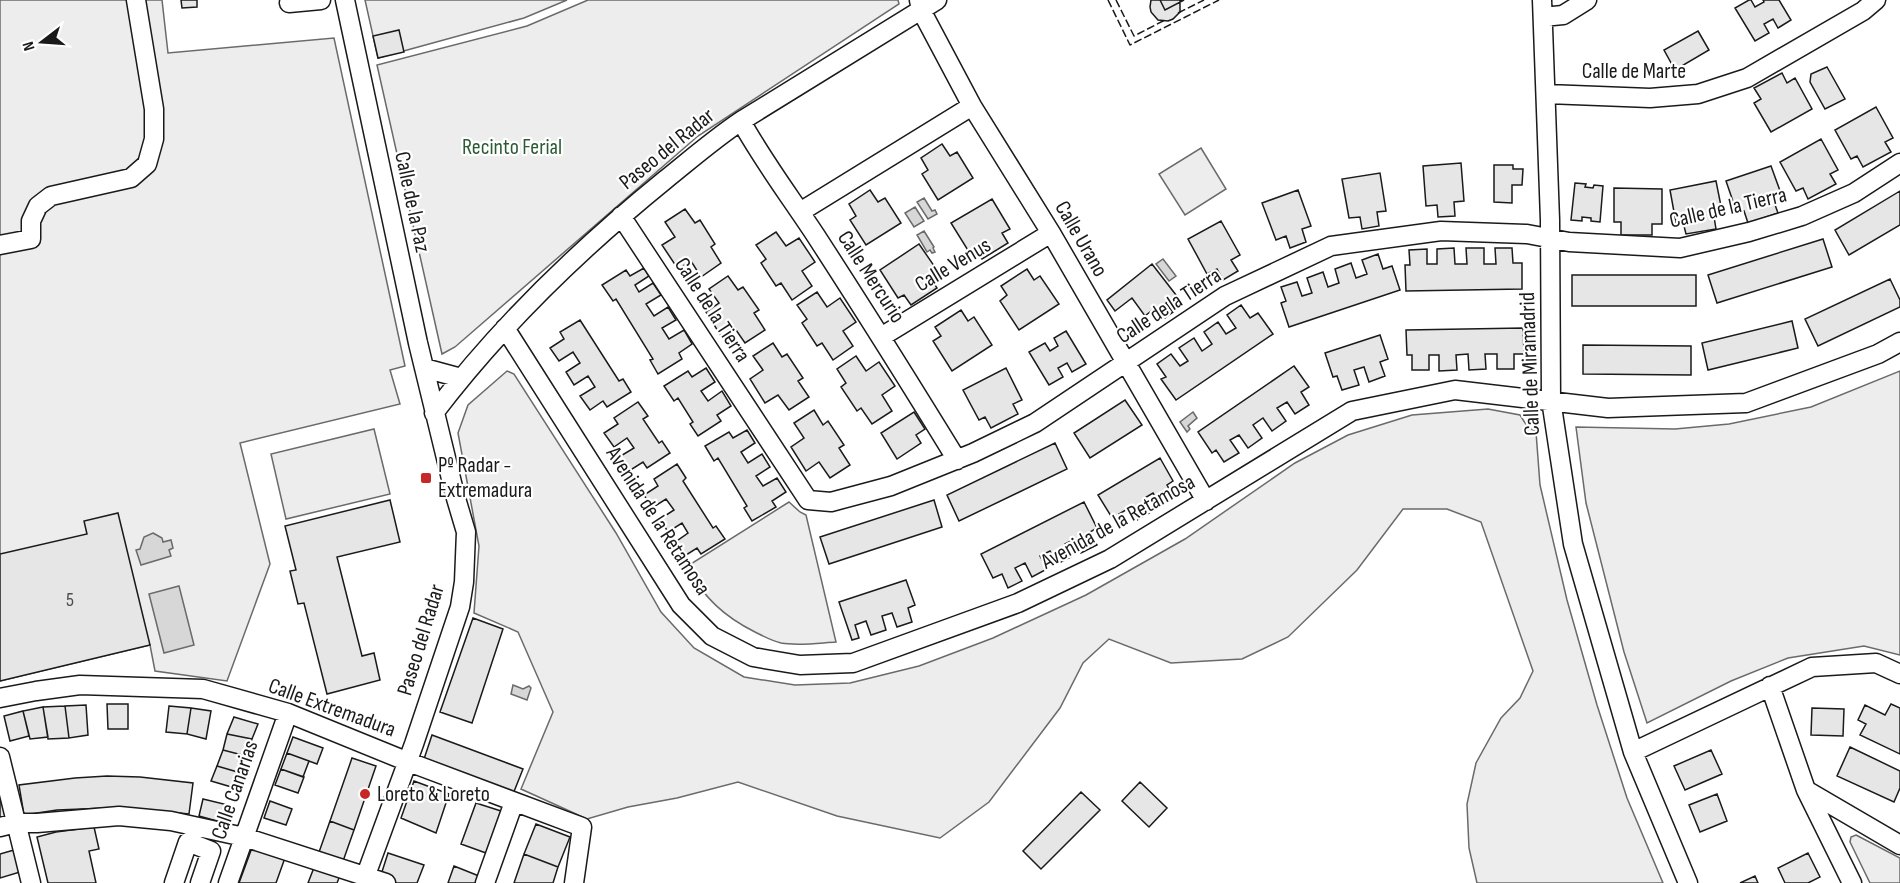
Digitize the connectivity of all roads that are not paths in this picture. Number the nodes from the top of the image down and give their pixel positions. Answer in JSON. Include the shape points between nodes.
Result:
{"nodes":[{"id":1,"x":136,"y":0,"type":"edge"},
{"id":2,"x":321,"y":0,"type":"edge"},
{"id":3,"x":345,"y":0,"type":"edge"},
{"id":4,"x":937,"y":0,"type":"edge"},
{"id":5,"x":1587,"y":0,"type":"edge"},
{"id":6,"x":1876,"y":0,"type":"edge"},
{"id":7,"x":289,"y":3,"type":"dead end"},
{"id":8,"x":920,"y":5,"type":"edge"},
{"id":9,"x":1543,"y":9,"type":"edge"},
{"id":10,"x":1547,"y":94,"type":"junction"},
{"id":11,"x":972,"y":106,"type":"junction"},
{"id":12,"x":741,"y":121,"type":"junction"},
{"id":13,"x":1900,"y":163,"type":"edge"},
{"id":14,"x":800,"y":212,"type":"junction"},
{"id":15,"x":621,"y":216,"type":"junction"},
{"id":16,"x":1051,"y":233,"type":"junction"},
{"id":17,"x":1550,"y":238,"type":"junction"},
{"id":18,"x":0,"y":245,"type":"edge"},
{"id":19,"x":504,"y":328,"type":"junction"},
{"id":20,"x":881,"y":337,"type":"junction"},
{"id":21,"x":1900,"y":342,"type":"edge"},
{"id":22,"x":1125,"y":363,"type":"junction"},
{"id":23,"x":424,"y":368,"type":"junction"},
{"id":24,"x":461,"y":378,"type":"junction"},
{"id":25,"x":1551,"y":400,"type":"junction"},
{"id":26,"x":434,"y":413,"type":"junction"},
{"id":27,"x":957,"y":460,"type":"junction"},
{"id":28,"x":1206,"y":501,"type":"junction"},
{"id":29,"x":1900,"y":674,"type":"edge"},
{"id":30,"x":1770,"y":686,"type":"junction"},
{"id":31,"x":0,"y":698,"type":"edge"},
{"id":32,"x":288,"y":713,"type":"junction"},
{"id":33,"x":1633,"y":752,"type":"junction"},
{"id":34,"x":0,"y":757,"type":"edge"},
{"id":35,"x":406,"y":761,"type":"junction"},
{"id":36,"x":1806,"y":790,"type":"junction"},
{"id":37,"x":514,"y":802,"type":"junction"},
{"id":38,"x":8,"y":825,"type":"edge"},
{"id":39,"x":244,"y":837,"type":"junction"},
{"id":40,"x":1900,"y":845,"type":"edge"},
{"id":41,"x":364,"y":879,"type":"edge"},
{"id":42,"x":31,"y":883,"type":"edge"},
{"id":43,"x":174,"y":883,"type":"edge"},
{"id":44,"x":200,"y":883,"type":"edge"},
{"id":45,"x":228,"y":883,"type":"edge"},
{"id":46,"x":386,"y":883,"type":"edge"},
{"id":47,"x":485,"y":883,"type":"edge"},
{"id":48,"x":574,"y":883,"type":"edge"},
{"id":49,"x":1688,"y":883,"type":"edge"},
{"id":50,"x":1852,"y":883,"type":"edge"}],
"edges":[{"from":1,"to":18,"type":"street","via":[[154,109],[154,139],[147,164],[131,178],[51,196],[38,206],[31,239]]},
{"from":2,"to":7,"type":"street"},
{"from":3,"to":23,"type":"street","name":"Calle de la Paz"},
{"from":4,"to":8,"type":"street","name":"Paseo del Radar"},
{"from":5,"to":9,"type":"street","via":[[1563,15]]},
{"from":6,"to":10,"type":"street","name":"Calle de Marte","via":[[1747,78],[1698,94],[1650,98]]},
{"from":8,"to":11,"type":"street","name":"Calle Urano"},
{"from":8,"to":12,"type":"street","name":"Paseo del Radar"},
{"from":9,"to":10,"type":"street","name":"Calle de Miramadrid"},
{"from":10,"to":17,"type":"street","name":"Calle de Miramadrid"},
{"from":11,"to":14,"type":"street"},
{"from":11,"to":16,"type":"street","name":"Calle Urano"},
{"from":12,"to":14,"type":"street","name":"Calle Mercurio"},
{"from":12,"to":15,"type":"street","name":"Paseo del Radar"},
{"from":13,"to":17,"type":"street","name":"Calle de la Tierra","via":[[1854,193],[1802,216],[1680,248]]},
{"from":14,"to":20,"type":"street","name":"Calle Mercurio"},
{"from":15,"to":19,"type":"street","name":"Paseo del Radar"},
{"from":15,"to":27,"type":"street","name":"Calle de la Tierra","via":[[808,500],[831,502],[891,486]]},
{"from":16,"to":20,"type":"street","name":"Calle Venus"},
{"from":16,"to":22,"type":"street","name":"Calle Urano"},
{"from":17,"to":22,"type":"street","name":"Calle de la Tierra","via":[[1441,231],[1331,246],[1225,296]]},
{"from":17,"to":25,"type":"street","name":"Calle de Miramadrid"},
{"from":19,"to":24,"type":"street","name":"Paseo del Radar"},
{"from":19,"to":28,"type":"street","name":"Avenida de la Retamosa","via":[[681,605],[712,636],[753,657],[800,665],[854,663],[1018,603],[1110,559]]},
{"from":20,"to":27,"type":"street","name":"Calle Mercurio"},
{"from":21,"to":25,"type":"street","name":"Avenida de la Retamosa","via":[[1878,354],[1746,403],[1608,408]]},
{"from":22,"to":27,"type":"street","name":"Calle de la Tierra","via":[[1035,423]]},
{"from":22,"to":28,"type":"street","name":"Calle Urano"},
{"from":23,"to":24,"type":"street"},
{"from":23,"to":26,"type":"street","name":"Calle de la Paz"},
{"from":24,"to":26,"type":"street","name":"Paseo del Radar"},
{"from":25,"to":28,"type":"street","name":"Avenida de la Retamosa","via":[[1455,390],[1352,411]]},
{"from":25,"to":33,"type":"street","name":"Calle de Miramadrid","via":[[1573,544]]},
{"from":26,"to":35,"type":"street","name":"Paseo del Radar","via":[[466,532],[464,582],[460,607]]},
{"from":29,"to":30,"type":"street","via":[[1876,663],[1812,667]]},
{"from":30,"to":33,"type":"street"},
{"from":30,"to":36,"type":"street"},
{"from":31,"to":32,"type":"street","name":"Calle Extremadura","via":[[80,685],[202,689]]},
{"from":32,"to":35,"type":"street","name":"Calle Extremadura"},
{"from":32,"to":39,"type":"street","name":"Calle Canarias"},
{"from":33,"to":49,"type":"street","name":"Calle de Miramadrid"},
{"from":34,"to":38,"type":"street"},
{"from":35,"to":37,"type":"street","name":"Calle Extremadura"},
{"from":35,"to":41,"type":"street","name":"Paseo del Radar"},
{"from":36,"to":40,"type":"street"},
{"from":36,"to":50,"type":"street"},
{"from":37,"to":47,"type":"street"},
{"from":37,"to":48,"type":"street","name":"Calle Extremadura","via":[[582,827]]},
{"from":38,"to":39,"type":"street","via":[[119,816],[171,821]]},
{"from":38,"to":42,"type":"street"},
{"from":39,"to":41,"type":"street"},
{"from":39,"to":45,"type":"street","name":"Calle Canarias"},
{"from":41,"to":46,"type":"street"},
{"from":43,"to":44,"type":"street","via":[[188,842],[211,851]]}]}
